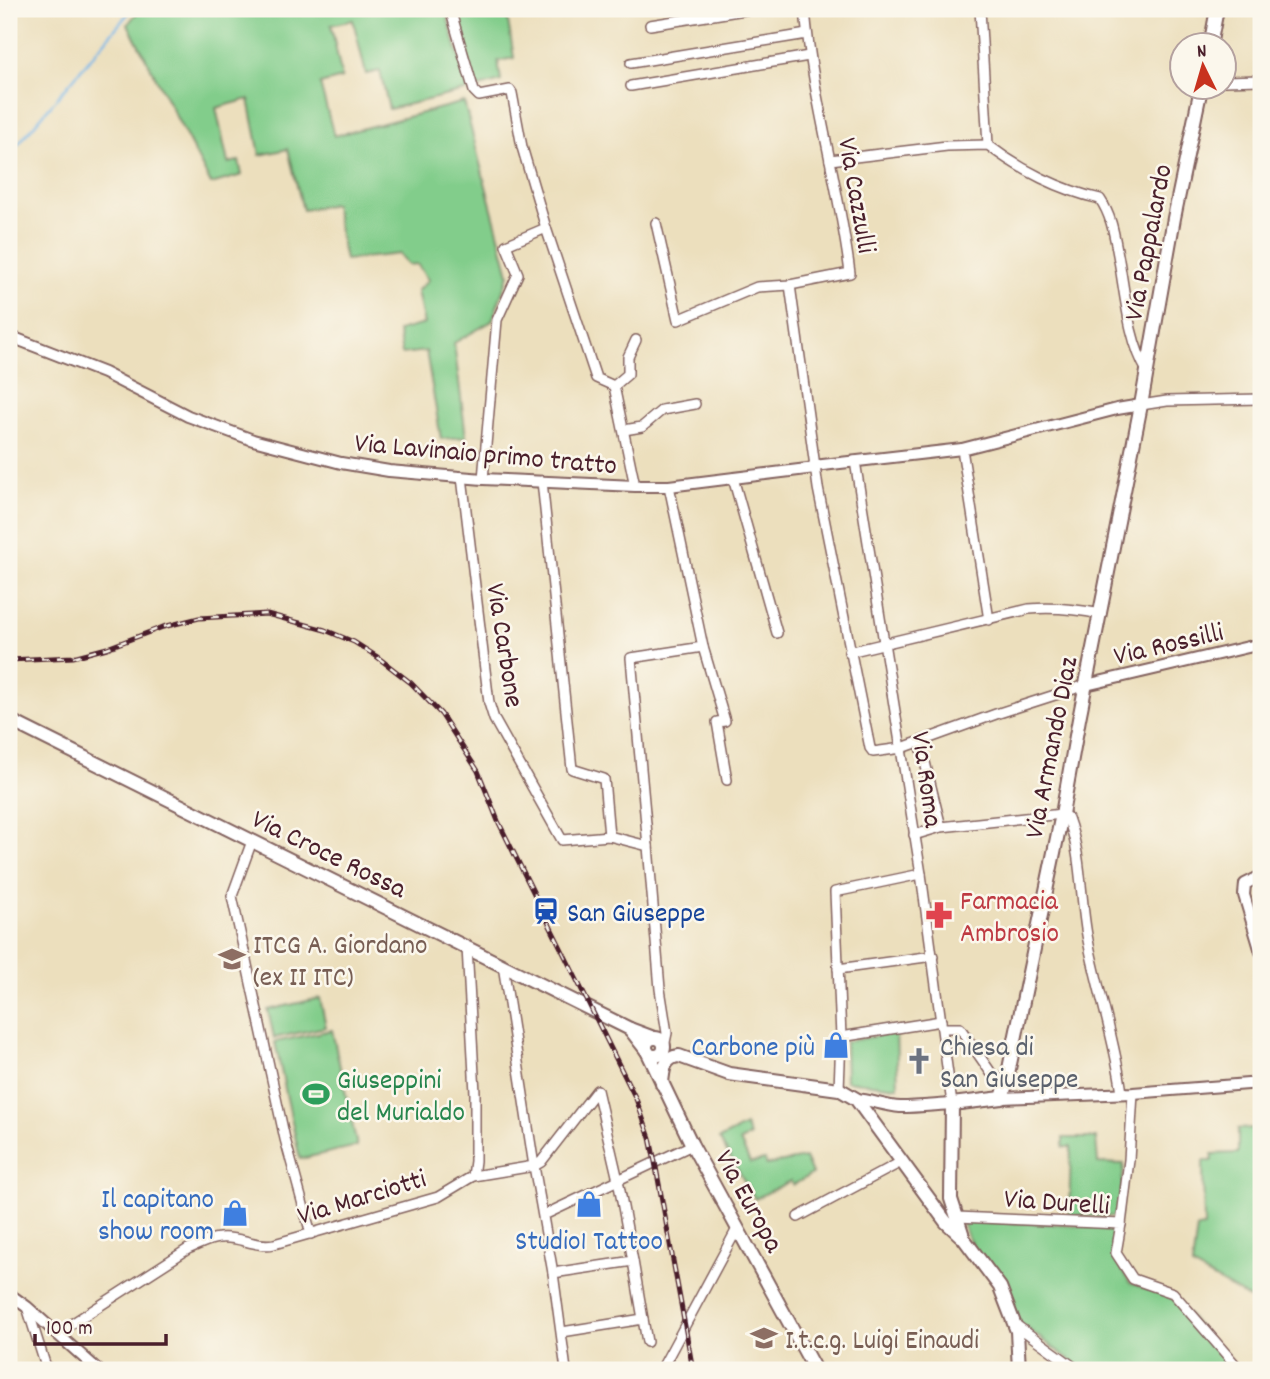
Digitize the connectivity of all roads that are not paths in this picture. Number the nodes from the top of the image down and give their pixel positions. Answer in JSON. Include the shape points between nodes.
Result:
{"nodes":[{"id":1,"x":450,"y":9,"type":"edge"},
{"id":2,"x":751,"y":9,"type":"edge"},
{"id":3,"x":805,"y":9,"type":"edge"},
{"id":4,"x":980,"y":9,"type":"edge"},
{"id":5,"x":1217,"y":9,"type":"edge"},
{"id":6,"x":650,"y":24,"type":"dead end"},
{"id":7,"x":1213,"y":32,"type":"edge"},
{"id":8,"x":807,"y":34,"type":"junction"},
{"id":9,"x":809,"y":56,"type":"junction"},
{"id":10,"x":631,"y":63,"type":"dead end"},
{"id":11,"x":1261,"y":80,"type":"edge"},
{"id":12,"x":1238,"y":81,"type":"edge"},
{"id":13,"x":631,"y":86,"type":"dead end"},
{"id":14,"x":1198,"y":102,"type":"edge"},
{"id":15,"x":988,"y":145,"type":"junction"},
{"id":16,"x":830,"y":160,"type":"junction"},
{"id":17,"x":656,"y":223,"type":"dead end"},
{"id":18,"x":546,"y":228,"type":"junction"},
{"id":19,"x":790,"y":285,"type":"junction"},
{"id":20,"x":9,"y":336,"type":"edge"},
{"id":21,"x":636,"y":340,"type":"dead end"},
{"id":22,"x":1147,"y":373,"type":"junction"},
{"id":23,"x":614,"y":386,"type":"junction"},
{"id":24,"x":1261,"y":399,"type":"edge"},
{"id":25,"x":695,"y":404,"type":"dead end"},
{"id":26,"x":1142,"y":405,"type":"junction"},
{"id":27,"x":624,"y":430,"type":"junction"},
{"id":28,"x":962,"y":449,"type":"junction"},
{"id":29,"x":855,"y":461,"type":"junction"},
{"id":30,"x":815,"y":467,"type":"junction"},
{"id":31,"x":462,"y":477,"type":"junction"},
{"id":32,"x":483,"y":478,"type":"junction"},
{"id":33,"x":733,"y":478,"type":"junction"},
{"id":34,"x":542,"y":481,"type":"junction"},
{"id":35,"x":635,"y":486,"type":"junction"},
{"id":36,"x":669,"y":486,"type":"junction"},
{"id":37,"x":1101,"y":614,"type":"junction"},
{"id":38,"x":989,"y":620,"type":"junction"},
{"id":39,"x":777,"y":633,"type":"dead end"},
{"id":40,"x":885,"y":644,"type":"junction"},
{"id":41,"x":1261,"y":644,"type":"edge"},
{"id":42,"x":703,"y":647,"type":"junction"},
{"id":43,"x":849,"y":652,"type":"junction"},
{"id":44,"x":1086,"y":685,"type":"junction"},
{"id":45,"x":9,"y":720,"type":"edge"},
{"id":46,"x":920,"y":742,"type":"junction"},
{"id":47,"x":902,"y":748,"type":"junction"},
{"id":48,"x":727,"y":780,"type":"dead end"},
{"id":49,"x":1062,"y":814,"type":"junction"},
{"id":50,"x":941,"y":827,"type":"junction"},
{"id":51,"x":914,"y":835,"type":"junction"},
{"id":52,"x":609,"y":836,"type":"junction"},
{"id":53,"x":252,"y":841,"type":"junction"},
{"id":54,"x":648,"y":846,"type":"junction"},
{"id":55,"x":921,"y":874,"type":"junction"},
{"id":56,"x":1261,"y":876,"type":"edge"},
{"id":57,"x":467,"y":947,"type":"junction"},
{"id":58,"x":1261,"y":952,"type":"edge"},
{"id":59,"x":933,"y":956,"type":"junction"},
{"id":60,"x":503,"y":965,"type":"junction"},
{"id":61,"x":838,"y":969,"type":"junction"},
{"id":62,"x":942,"y":1024,"type":"junction"},
{"id":63,"x":630,"y":1029,"type":"junction"},
{"id":64,"x":841,"y":1037,"type":"junction"},
{"id":65,"x":661,"y":1039,"type":"junction"},
{"id":66,"x":647,"y":1051,"type":"junction"},
{"id":67,"x":706,"y":1066,"type":"junction"},
{"id":68,"x":1261,"y":1083,"type":"edge"},
{"id":69,"x":662,"y":1084,"type":"junction"},
{"id":70,"x":839,"y":1089,"type":"junction"},
{"id":71,"x":1004,"y":1093,"type":"junction"},
{"id":72,"x":1128,"y":1093,"type":"junction"},
{"id":73,"x":856,"y":1099,"type":"junction"},
{"id":74,"x":952,"y":1104,"type":"junction"},
{"id":75,"x":692,"y":1145,"type":"junction"},
{"id":76,"x":903,"y":1161,"type":"junction"},
{"id":77,"x":534,"y":1166,"type":"junction"},
{"id":78,"x":472,"y":1176,"type":"junction"},
{"id":79,"x":618,"y":1180,"type":"junction"},
{"id":80,"x":544,"y":1214,"type":"junction"},
{"id":81,"x":957,"y":1216,"type":"junction"},
{"id":82,"x":798,"y":1217,"type":"dead end"},
{"id":83,"x":1121,"y":1224,"type":"junction"},
{"id":84,"x":738,"y":1227,"type":"junction"},
{"id":85,"x":311,"y":1234,"type":"junction"},
{"id":86,"x":964,"y":1239,"type":"junction"},
{"id":87,"x":633,"y":1261,"type":"junction"},
{"id":88,"x":553,"y":1273,"type":"junction"},
{"id":89,"x":11,"y":1293,"type":"edge"},
{"id":90,"x":27,"y":1307,"type":"junction"},
{"id":91,"x":643,"y":1319,"type":"junction"},
{"id":92,"x":1016,"y":1327,"type":"junction"},
{"id":93,"x":562,"y":1332,"type":"junction"},
{"id":94,"x":56,"y":1334,"type":"junction"},
{"id":95,"x":648,"y":1342,"type":"dead end"},
{"id":96,"x":47,"y":1370,"type":"edge"},
{"id":97,"x":98,"y":1370,"type":"edge"},
{"id":98,"x":566,"y":1370,"type":"edge"},
{"id":99,"x":661,"y":1370,"type":"edge"},
{"id":100,"x":815,"y":1370,"type":"edge"},
{"id":101,"x":1019,"y":1370,"type":"edge"},
{"id":102,"x":1078,"y":1370,"type":"edge"},
{"id":103,"x":1240,"y":1370,"type":"edge"}],
"edges":[{"from":1,"to":18,"type":"street","via":[[474,91],[479,96],[504,89],[512,93]]},
{"from":2,"to":6,"type":"street"},
{"from":3,"to":8,"type":"street","name":"Via Cazzulli"},
{"from":4,"to":15,"type":"street"},
{"from":5,"to":7,"type":"main road"},
{"from":8,"to":9,"type":"street","name":"Via Cazzulli"},
{"from":8,"to":10,"type":"street"},
{"from":9,"to":13,"type":"street"},
{"from":9,"to":16,"type":"street","name":"Via Cazzulli"},
{"from":11,"to":12,"type":"street"},
{"from":14,"to":22,"type":"main road","name":"Via Pappalardo"},
{"from":15,"to":16,"type":"street"},
{"from":15,"to":22,"type":"street","via":[[1013,165],[1100,199],[1111,214],[1129,317]]},
{"from":16,"to":19,"type":"street","name":"Via Cazzulli","via":[[850,273]]},
{"from":17,"to":19,"type":"street","via":[[678,320],[757,287]]},
{"from":18,"to":23,"type":"street","via":[[596,378]]},
{"from":18,"to":32,"type":"street","via":[[506,245],[518,274],[497,320]]},
{"from":19,"to":30,"type":"street"},
{"from":20,"to":31,"type":"street","name":"Via Lavinaio primo tratto","via":[[253,440],[341,463]]},
{"from":21,"to":23,"type":"street","via":[[628,357],[628,374]]},
{"from":22,"to":26,"type":"main road","name":"Via Pappalardo"},
{"from":23,"to":27,"type":"street"},
{"from":24,"to":26,"type":"street"},
{"from":25,"to":27,"type":"street","via":[[662,410],[642,426]]},
{"from":26,"to":28,"type":"street","name":"Via Lavinaio primo tratto"},
{"from":26,"to":37,"type":"main road","name":"Via Armando Diaz"},
{"from":27,"to":35,"type":"street"},
{"from":28,"to":29,"type":"street","name":"Via Lavinaio primo tratto"},
{"from":28,"to":38,"type":"street"},
{"from":29,"to":30,"type":"street","name":"Via Lavinaio primo tratto"},
{"from":29,"to":40,"type":"street","name":"Via Roma"},
{"from":30,"to":33,"type":"street","name":"Via Lavinaio primo tratto"},
{"from":30,"to":43,"type":"street"},
{"from":31,"to":32,"type":"street","name":"Via Lavinaio primo tratto"},
{"from":31,"to":52,"type":"street","name":"Via Carbone","via":[[494,719],[559,837]]},
{"from":32,"to":34,"type":"street","name":"Via Lavinaio primo tratto"},
{"from":33,"to":36,"type":"street","name":"Via Lavinaio primo tratto"},
{"from":33,"to":39,"type":"street"},
{"from":34,"to":35,"type":"street","name":"Via Lavinaio primo tratto"},
{"from":34,"to":52,"type":"street","via":[[572,769],[604,779]]},
{"from":35,"to":36,"type":"street","name":"Via Lavinaio primo tratto"},
{"from":36,"to":42,"type":"street"},
{"from":37,"to":38,"type":"street","via":[[1047,607]]},
{"from":37,"to":44,"type":"main road","name":"Via Armando Diaz"},
{"from":38,"to":40,"type":"street"},
{"from":40,"to":43,"type":"street"},
{"from":40,"to":47,"type":"street","name":"Via Roma"},
{"from":41,"to":44,"type":"street","name":"Via Rossilli"},
{"from":42,"to":48,"type":"street","via":[[725,721],[718,722]]},
{"from":42,"to":54,"type":"street","via":[[631,658]]},
{"from":43,"to":47,"type":"street","via":[[870,748],[876,753]]},
{"from":44,"to":46,"type":"street"},
{"from":44,"to":49,"type":"main road","name":"Via Armando Diaz"},
{"from":45,"to":53,"type":"main road","name":"Via Croce Rossa"},
{"from":46,"to":47,"type":"street"},
{"from":46,"to":50,"type":"street"},
{"from":47,"to":51,"type":"street","name":"Via Roma"},
{"from":49,"to":50,"type":"street"},
{"from":49,"to":71,"type":"main road","name":"Via Armando Diaz"},
{"from":49,"to":72,"type":"street","via":[[1072,830],[1087,936]]},
{"from":50,"to":51,"type":"street"},
{"from":51,"to":55,"type":"street","name":"Via Roma"},
{"from":52,"to":54,"type":"street"},
{"from":53,"to":57,"type":"main road","name":"Via Croce Rossa"},
{"from":53,"to":85,"type":"street","via":[[232,896],[285,1139]]},
{"from":54,"to":65,"type":"street"},
{"from":55,"to":59,"type":"street","name":"Via Roma"},
{"from":55,"to":61,"type":"street","via":[[835,892]]},
{"from":56,"to":58,"type":"street","via":[[1245,884],[1244,895]]},
{"from":57,"to":60,"type":"main road","name":"Via Croce Rossa"},
{"from":57,"to":78,"type":"street","via":[[475,1093]]},
{"from":59,"to":61,"type":"street"},
{"from":59,"to":62,"type":"street","name":"Via Roma"},
{"from":60,"to":63,"type":"main road","name":"Via Croce Rossa"},
{"from":60,"to":77,"type":"street"},
{"from":61,"to":64,"type":"street"},
{"from":62,"to":64,"type":"street"},
{"from":62,"to":71,"type":"street","via":[[960,1028]]},
{"from":62,"to":74,"type":"street","name":"Via Roma"},
{"from":63,"to":65,"type":"main road","name":"Via Croce Rossa"},
{"from":63,"to":66,"type":"main road","name":"Via Croce Rossa"},
{"from":64,"to":70,"type":"street"},
{"from":65,"to":66,"type":"main road","via":[[647,1043]]},
{"from":65,"to":67,"type":"main road","name":"Via Croce Rossa"},
{"from":66,"to":69,"type":"main road","name":"Via Europa"},
{"from":67,"to":69,"type":"main road","via":[[674,1056],[666,1063]]},
{"from":67,"to":70,"type":"main road","via":[[729,1074]]},
{"from":68,"to":72,"type":"street"},
{"from":69,"to":75,"type":"main road","name":"Via Europa"},
{"from":70,"to":73,"type":"main road"},
{"from":71,"to":72,"type":"street"},
{"from":71,"to":74,"type":"main road"},
{"from":72,"to":83,"type":"street","via":[[1129,1160]]},
{"from":73,"to":74,"type":"street","via":[[901,1107]]},
{"from":73,"to":76,"type":"main road"},
{"from":74,"to":81,"type":"main road","via":[[951,1199]]},
{"from":75,"to":79,"type":"street"},
{"from":75,"to":84,"type":"main road","name":"Via Europa"},
{"from":76,"to":82,"type":"street"},
{"from":76,"to":86,"type":"main road","via":[[946,1222]]},
{"from":77,"to":78,"type":"street"},
{"from":77,"to":79,"type":"street","via":[[597,1090]]},
{"from":77,"to":80,"type":"street"},
{"from":78,"to":85,"type":"street","name":"Via Marciotti","via":[[438,1197]]},
{"from":79,"to":80,"type":"street"},
{"from":79,"to":87,"type":"street"},
{"from":80,"to":88,"type":"street"},
{"from":81,"to":83,"type":"street","name":"Via Durelli"},
{"from":81,"to":86,"type":"main road"},
{"from":83,"to":103,"type":"street","name":"Via Durelli","via":[[1116,1253],[1133,1279],[1173,1293]]},
{"from":84,"to":99,"type":"street"},
{"from":84,"to":100,"type":"main road","name":"Via Europa"},
{"from":85,"to":94,"type":"street","name":"Via Marciotti","via":[[266,1246],[228,1238],[204,1242]]},
{"from":86,"to":92,"type":"main road","via":[[1000,1287]]},
{"from":87,"to":88,"type":"street"},
{"from":87,"to":91,"type":"street"},
{"from":88,"to":93,"type":"street"},
{"from":89,"to":90,"type":"street"},
{"from":90,"to":94,"type":"street"},
{"from":90,"to":96,"type":"street"},
{"from":91,"to":93,"type":"street"},
{"from":91,"to":95,"type":"street"},
{"from":92,"to":101,"type":"main road"},
{"from":92,"to":102,"type":"street"},
{"from":93,"to":98,"type":"street"},
{"from":94,"to":97,"type":"street"}]}
